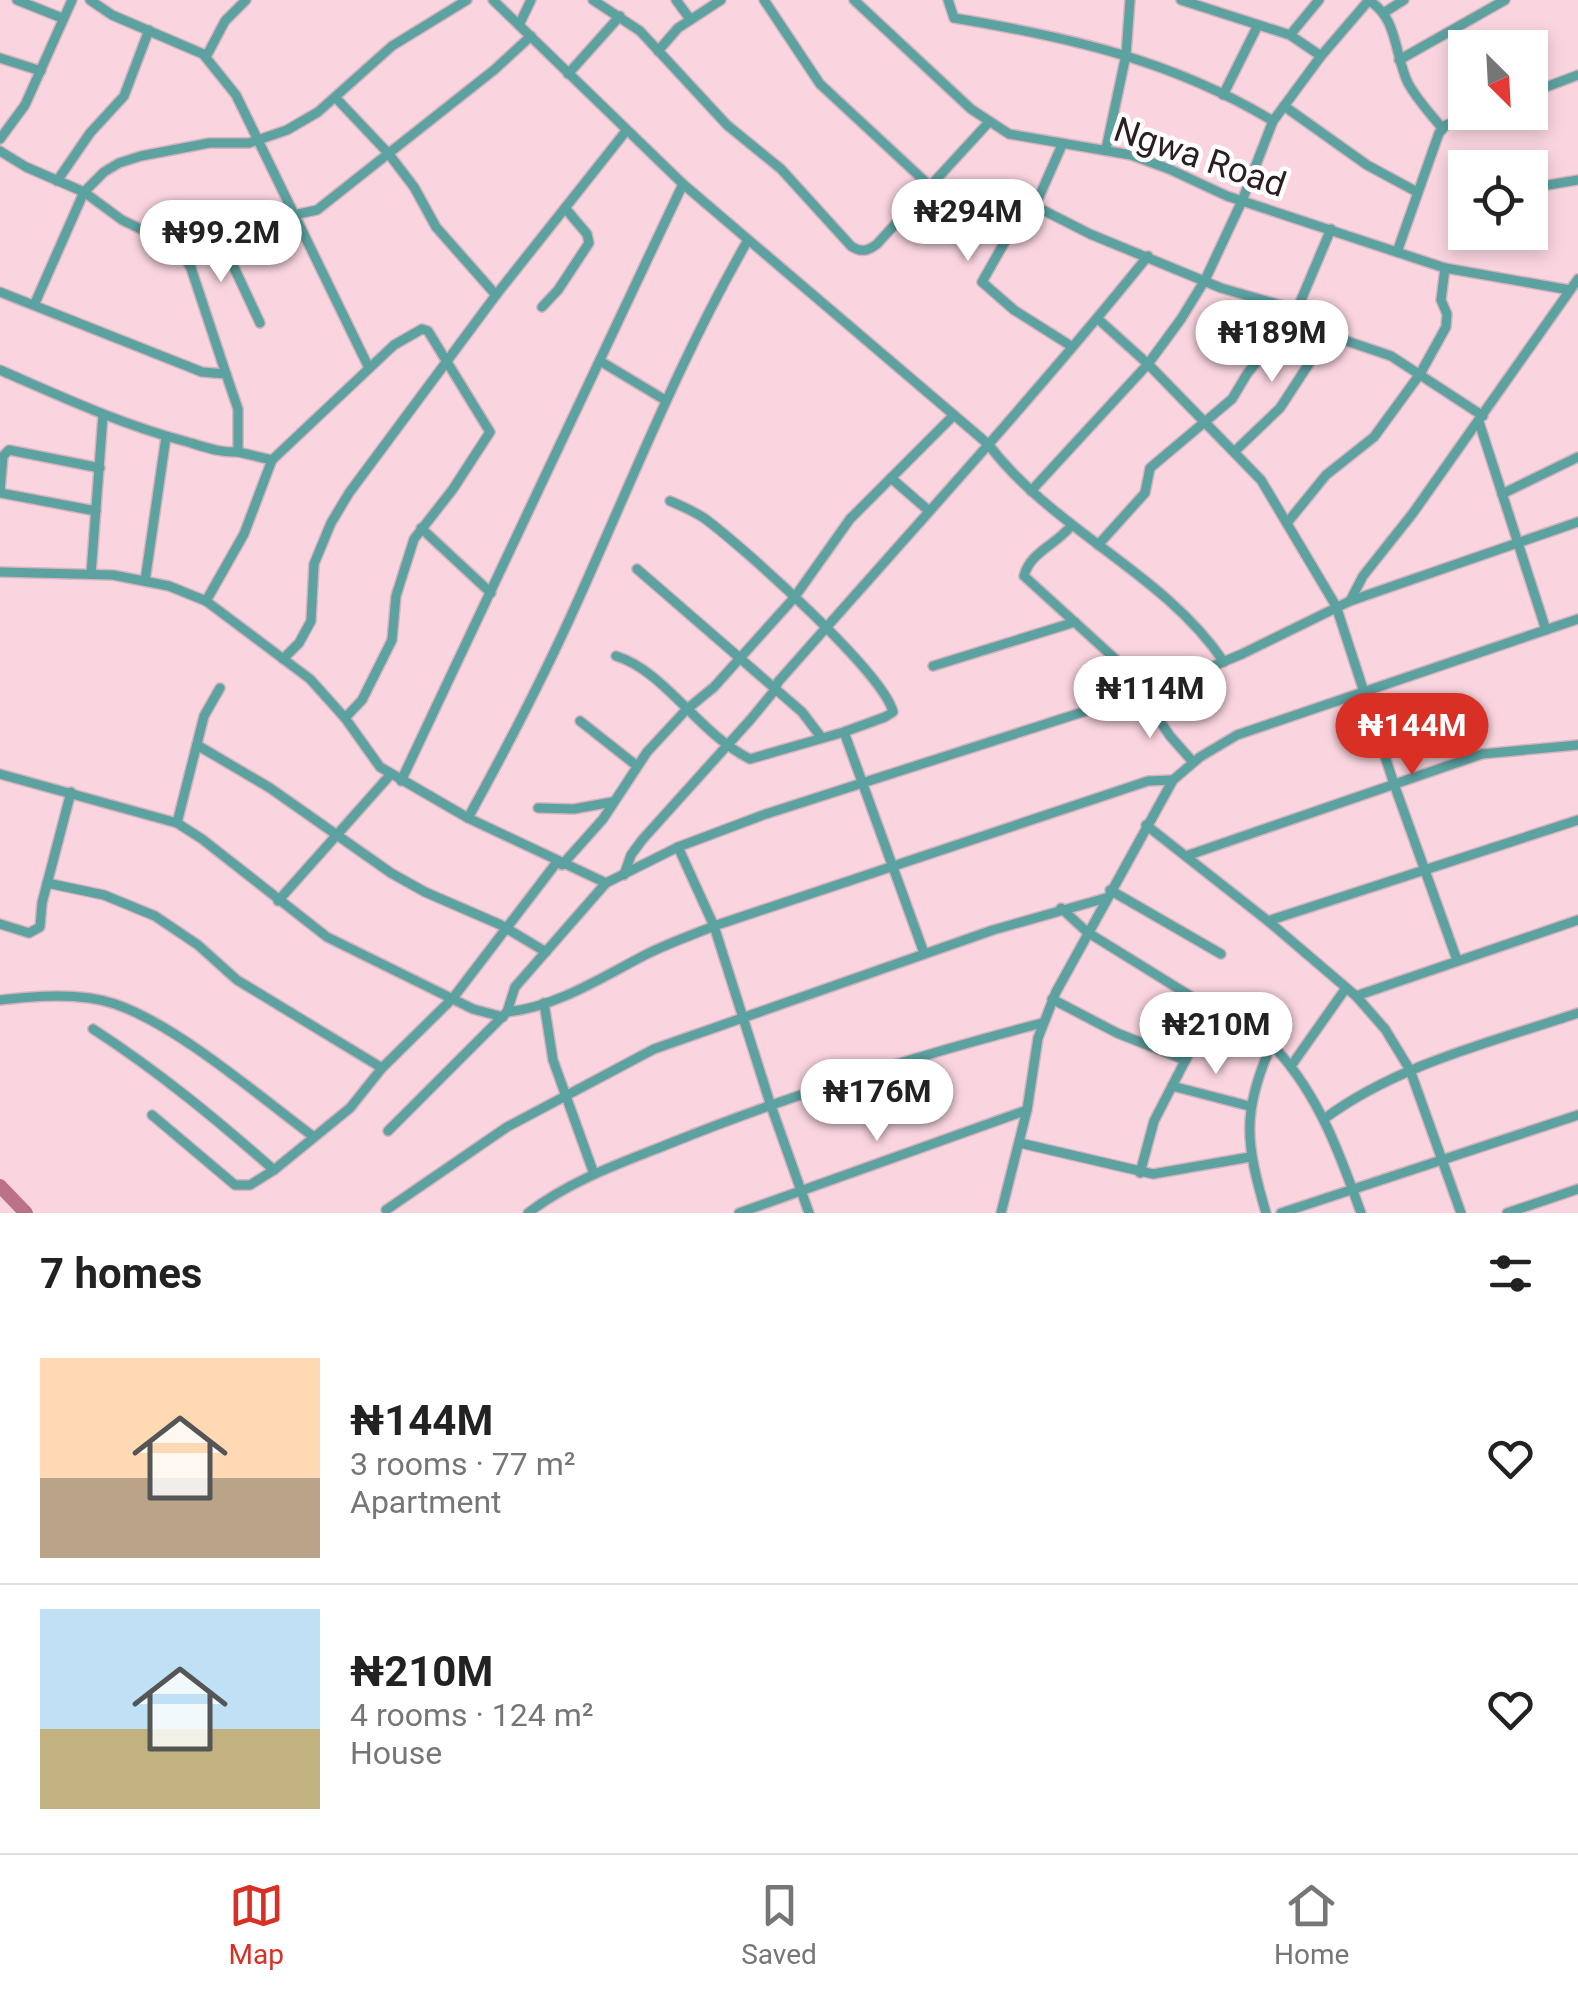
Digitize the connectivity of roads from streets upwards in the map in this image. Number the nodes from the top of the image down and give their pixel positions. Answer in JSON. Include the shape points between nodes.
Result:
{"nodes":[{"id":1,"x":16,"y":0,"type":"edge"},
{"id":2,"x":72,"y":0,"type":"edge"},
{"id":3,"x":90,"y":0,"type":"edge"},
{"id":4,"x":246,"y":0,"type":"edge"},
{"id":5,"x":467,"y":0,"type":"edge"},
{"id":6,"x":494,"y":0,"type":"edge"},
{"id":7,"x":531,"y":0,"type":"edge"},
{"id":8,"x":593,"y":0,"type":"edge"},
{"id":9,"x":676,"y":0,"type":"edge"},
{"id":10,"x":721,"y":0,"type":"edge"},
{"id":11,"x":764,"y":0,"type":"edge"},
{"id":12,"x":854,"y":0,"type":"edge"},
{"id":13,"x":948,"y":0,"type":"edge"},
{"id":14,"x":1130,"y":0,"type":"edge"},
{"id":15,"x":1181,"y":0,"type":"edge"},
{"id":16,"x":1190,"y":0,"type":"edge"},
{"id":17,"x":1320,"y":0,"type":"edge"},
{"id":18,"x":1368,"y":0,"type":"edge"},
{"id":19,"x":1404,"y":0,"type":"edge"},
{"id":20,"x":1505,"y":0,"type":"edge"},
{"id":21,"x":1385,"y":12,"type":"junction"},
{"id":22,"x":620,"y":16,"type":"junction"},
{"id":23,"x":62,"y":18,"type":"junction"},
{"id":24,"x":690,"y":19,"type":"junction"},
{"id":25,"x":519,"y":25,"type":"junction"},
{"id":26,"x":1258,"y":25,"type":"junction"},
{"id":27,"x":149,"y":30,"type":"junction"},
{"id":28,"x":530,"y":36,"type":"junction"},
{"id":29,"x":1290,"y":36,"type":"junction"},
{"id":30,"x":658,"y":51,"type":"junction"},
{"id":31,"x":1126,"y":55,"type":"junction"},
{"id":32,"x":1321,"y":56,"type":"junction"},
{"id":33,"x":206,"y":57,"type":"junction"},
{"id":34,"x":0,"y":58,"type":"edge"},
{"id":35,"x":1400,"y":60,"type":"junction"},
{"id":36,"x":41,"y":71,"type":"junction"},
{"id":37,"x":568,"y":74,"type":"junction"},
{"id":38,"x":1578,"y":76,"type":"edge"},
{"id":39,"x":1548,"y":87,"type":"edge"},
{"id":40,"x":1223,"y":95,"type":"junction"},
{"id":41,"x":335,"y":97,"type":"junction"},
{"id":42,"x":1284,"y":106,"type":"junction"},
{"id":43,"x":1273,"y":120,"type":"junction"},
{"id":44,"x":989,"y":122,"type":"junction"},
{"id":45,"x":1448,"y":125,"type":"edge"},
{"id":46,"x":1442,"y":128,"type":"junction"},
{"id":47,"x":626,"y":131,"type":"junction"},
{"id":48,"x":0,"y":140,"type":"edge"},
{"id":49,"x":260,"y":140,"type":"junction"},
{"id":50,"x":1062,"y":144,"type":"junction"},
{"id":51,"x":1106,"y":149,"type":"junction"},
{"id":52,"x":0,"y":150,"type":"edge"},
{"id":53,"x":388,"y":154,"type":"junction"},
{"id":54,"x":1578,"y":180,"type":"edge"},
{"id":55,"x":57,"y":182,"type":"junction"},
{"id":56,"x":683,"y":184,"type":"junction"},
{"id":57,"x":1548,"y":185,"type":"edge"},
{"id":58,"x":931,"y":187,"type":"junction"},
{"id":59,"x":84,"y":192,"type":"junction"},
{"id":60,"x":1418,"y":192,"type":"junction"},
{"id":61,"x":1242,"y":201,"type":"junction"},
{"id":62,"x":1035,"y":206,"type":"junction"},
{"id":63,"x":565,"y":208,"type":"junction"},
{"id":64,"x":296,"y":216,"type":"junction"},
{"id":65,"x":1331,"y":230,"type":"junction"},
{"id":66,"x":217,"y":231,"type":"junction"},
{"id":67,"x":748,"y":240,"type":"junction"},
{"id":68,"x":178,"y":246,"type":"junction"},
{"id":69,"x":1398,"y":252,"type":"junction"},
{"id":70,"x":1148,"y":256,"type":"junction"},
{"id":71,"x":1445,"y":268,"type":"junction"},
{"id":72,"x":1578,"y":279,"type":"edge"},
{"id":73,"x":1205,"y":280,"type":"junction"},
{"id":74,"x":1570,"y":290,"type":"junction"},
{"id":75,"x":0,"y":292,"type":"edge"},
{"id":76,"x":496,"y":294,"type":"junction"},
{"id":77,"x":36,"y":303,"type":"junction"},
{"id":78,"x":542,"y":307,"type":"dead end"},
{"id":79,"x":1296,"y":312,"type":"junction"},
{"id":80,"x":1098,"y":319,"type":"junction"},
{"id":81,"x":260,"y":322,"type":"dead end"},
{"id":82,"x":1329,"y":333,"type":"junction"},
{"id":83,"x":1072,"y":346,"type":"junction"},
{"id":84,"x":448,"y":361,"type":"junction"},
{"id":85,"x":600,"y":361,"type":"junction"},
{"id":86,"x":1148,"y":364,"type":"junction"},
{"id":87,"x":369,"y":368,"type":"junction"},
{"id":88,"x":0,"y":370,"type":"edge"},
{"id":89,"x":226,"y":374,"type":"junction"},
{"id":90,"x":1420,"y":374,"type":"junction"},
{"id":91,"x":666,"y":400,"type":"junction"},
{"id":92,"x":103,"y":415,"type":"junction"},
{"id":93,"x":954,"y":415,"type":"junction"},
{"id":94,"x":1481,"y":419,"type":"junction"},
{"id":95,"x":1206,"y":423,"type":"junction"},
{"id":96,"x":166,"y":436,"type":"junction"},
{"id":97,"x":988,"y":444,"type":"junction"},
{"id":98,"x":238,"y":452,"type":"junction"},
{"id":99,"x":1234,"y":452,"type":"junction"},
{"id":100,"x":1578,"y":457,"type":"edge"},
{"id":101,"x":272,"y":460,"type":"junction"},
{"id":102,"x":100,"y":468,"type":"junction"},
{"id":103,"x":892,"y":478,"type":"junction"},
{"id":104,"x":1031,"y":491,"type":"junction"},
{"id":105,"x":0,"y":492,"type":"edge"},
{"id":106,"x":1502,"y":494,"type":"junction"},
{"id":107,"x":670,"y":501,"type":"dead end"},
{"id":108,"x":96,"y":510,"type":"junction"},
{"id":109,"x":930,"y":511,"type":"junction"},
{"id":110,"x":1287,"y":522,"type":"junction"},
{"id":111,"x":1578,"y":522,"type":"edge"},
{"id":112,"x":1071,"y":526,"type":"junction"},
{"id":113,"x":421,"y":528,"type":"junction"},
{"id":114,"x":1518,"y":542,"type":"junction"},
{"id":115,"x":1098,"y":545,"type":"junction"},
{"id":116,"x":637,"y":569,"type":"dead end"},
{"id":117,"x":0,"y":572,"type":"edge"},
{"id":118,"x":91,"y":574,"type":"junction"},
{"id":119,"x":145,"y":580,"type":"junction"},
{"id":120,"x":491,"y":593,"type":"junction"},
{"id":121,"x":794,"y":598,"type":"junction"},
{"id":122,"x":206,"y":601,"type":"junction"},
{"id":123,"x":1350,"y":601,"type":"junction"},
{"id":124,"x":1336,"y":606,"type":"junction"},
{"id":125,"x":1578,"y":619,"type":"edge"},
{"id":126,"x":1076,"y":622,"type":"junction"},
{"id":127,"x":824,"y":628,"type":"junction"},
{"id":128,"x":1546,"y":630,"type":"junction"},
{"id":129,"x":616,"y":656,"type":"dead end"},
{"id":130,"x":283,"y":658,"type":"junction"},
{"id":131,"x":740,"y":658,"type":"junction"},
{"id":132,"x":1224,"y":662,"type":"junction"},
{"id":133,"x":932,"y":666,"type":"dead end"},
{"id":134,"x":220,"y":688,"type":"dead end"},
{"id":135,"x":774,"y":691,"type":"junction"},
{"id":136,"x":1365,"y":692,"type":"junction"},
{"id":137,"x":1141,"y":694,"type":"junction"},
{"id":138,"x":686,"y":710,"type":"junction"},
{"id":139,"x":346,"y":718,"type":"junction"},
{"id":140,"x":580,"y":721,"type":"dead end"},
{"id":141,"x":844,"y":732,"type":"junction"},
{"id":142,"x":821,"y":737,"type":"junction"},
{"id":143,"x":197,"y":745,"type":"junction"},
{"id":144,"x":1578,"y":745,"type":"edge"},
{"id":145,"x":726,"y":746,"type":"junction"},
{"id":146,"x":1193,"y":762,"type":"junction"},
{"id":147,"x":637,"y":766,"type":"junction"},
{"id":148,"x":0,"y":774,"type":"edge"},
{"id":149,"x":390,"y":774,"type":"junction"},
{"id":150,"x":401,"y":780,"type":"junction"},
{"id":151,"x":1173,"y":780,"type":"junction"},
{"id":152,"x":862,"y":783,"type":"junction"},
{"id":153,"x":1394,"y":784,"type":"junction"},
{"id":154,"x":72,"y":792,"type":"junction"},
{"id":155,"x":612,"y":802,"type":"junction"},
{"id":156,"x":538,"y":808,"type":"dead end"},
{"id":157,"x":468,"y":818,"type":"junction"},
{"id":158,"x":1578,"y":820,"type":"edge"},
{"id":159,"x":176,"y":823,"type":"junction"},
{"id":160,"x":1146,"y":825,"type":"junction"},
{"id":161,"x":339,"y":835,"type":"junction"},
{"id":162,"x":678,"y":848,"type":"junction"},
{"id":163,"x":1186,"y":856,"type":"junction"},
{"id":164,"x":560,"y":863,"type":"junction"},
{"id":165,"x":894,"y":868,"type":"junction"},
{"id":166,"x":1424,"y":871,"type":"junction"},
{"id":167,"x":624,"y":874,"type":"junction"},
{"id":168,"x":47,"y":882,"type":"junction"},
{"id":169,"x":606,"y":883,"type":"junction"},
{"id":170,"x":1108,"y":894,"type":"junction"},
{"id":171,"x":278,"y":901,"type":"junction"},
{"id":172,"x":1061,"y":908,"type":"junction"},
{"id":173,"x":1578,"y":920,"type":"edge"},
{"id":174,"x":1268,"y":921,"type":"junction"},
{"id":175,"x":0,"y":924,"type":"edge"},
{"id":176,"x":714,"y":926,"type":"junction"},
{"id":177,"x":506,"y":928,"type":"junction"},
{"id":178,"x":1087,"y":932,"type":"junction"},
{"id":179,"x":546,"y":952,"type":"junction"},
{"id":180,"x":924,"y":954,"type":"junction"},
{"id":181,"x":1221,"y":954,"type":"dead end"},
{"id":182,"x":1457,"y":960,"type":"junction"},
{"id":183,"x":1346,"y":988,"type":"junction"},
{"id":184,"x":1356,"y":996,"type":"junction"},
{"id":185,"x":452,"y":998,"type":"junction"},
{"id":186,"x":1052,"y":999,"type":"junction"},
{"id":187,"x":0,"y":1000,"type":"edge"},
{"id":188,"x":544,"y":1003,"type":"junction"},
{"id":189,"x":1212,"y":1009,"type":"junction"},
{"id":190,"x":1578,"y":1013,"type":"edge"},
{"id":191,"x":505,"y":1015,"type":"junction"},
{"id":192,"x":743,"y":1016,"type":"junction"},
{"id":193,"x":1042,"y":1024,"type":"junction"},
{"id":194,"x":93,"y":1029,"type":"dead end"},
{"id":195,"x":1271,"y":1046,"type":"junction"},
{"id":196,"x":1186,"y":1060,"type":"junction"},
{"id":197,"x":1292,"y":1066,"type":"junction"},
{"id":198,"x":382,"y":1068,"type":"junction"},
{"id":199,"x":1410,"y":1070,"type":"junction"},
{"id":200,"x":1172,"y":1086,"type":"junction"},
{"id":201,"x":567,"y":1093,"type":"junction"},
{"id":202,"x":770,"y":1103,"type":"junction"},
{"id":203,"x":1249,"y":1106,"type":"junction"},
{"id":204,"x":1027,"y":1110,"type":"junction"},
{"id":205,"x":152,"y":1115,"type":"dead end"},
{"id":206,"x":1578,"y":1115,"type":"edge"},
{"id":207,"x":1324,"y":1120,"type":"junction"},
{"id":208,"x":388,"y":1131,"type":"dead end"},
{"id":209,"x":314,"y":1137,"type":"junction"},
{"id":210,"x":1020,"y":1143,"type":"junction"},
{"id":211,"x":1250,"y":1157,"type":"junction"},
{"id":212,"x":1443,"y":1159,"type":"junction"},
{"id":213,"x":274,"y":1170,"type":"junction"},
{"id":214,"x":1140,"y":1173,"type":"junction"},
{"id":215,"x":594,"y":1174,"type":"junction"},
{"id":216,"x":1578,"y":1189,"type":"edge"},
{"id":217,"x":1352,"y":1190,"type":"junction"},
{"id":218,"x":800,"y":1191,"type":"junction"},
{"id":219,"x":386,"y":1210,"type":"dead end"},
{"id":220,"x":528,"y":1213,"type":"edge"},
{"id":221,"x":738,"y":1213,"type":"edge"},
{"id":222,"x":809,"y":1213,"type":"edge"},
{"id":223,"x":1000,"y":1213,"type":"edge"},
{"id":224,"x":1266,"y":1213,"type":"edge"},
{"id":225,"x":1281,"y":1213,"type":"edge"},
{"id":226,"x":1361,"y":1213,"type":"edge"},
{"id":227,"x":1461,"y":1213,"type":"edge"},
{"id":228,"x":1507,"y":1213,"type":"edge"}],
"edges":[{"from":1,"to":23,"type":"street"},
{"from":2,"to":23,"type":"street"},
{"from":3,"to":27,"type":"street"},
{"from":4,"to":33,"type":"street","via":[[225,21]]},
{"from":5,"to":41,"type":"street","via":[[392,46]]},
{"from":6,"to":25,"type":"street"},
{"from":7,"to":25,"type":"street"},
{"from":8,"to":22,"type":"street"},
{"from":9,"to":24,"type":"street"},
{"from":10,"to":24,"type":"street"},
{"from":11,"to":58,"type":"street","via":[[820,84]]},
{"from":12,"to":44,"type":"street","name":"Ngwa Road"},
{"from":13,"to":31,"type":"street","via":[[954,18],[1057,35]]},
{"from":14,"to":31,"type":"street"},
{"from":15,"to":16,"type":"street"},
{"from":16,"to":26,"type":"street"},
{"from":17,"to":29,"type":"street"},
{"from":18,"to":21,"type":"street"},
{"from":18,"to":32,"type":"street"},
{"from":19,"to":21,"type":"street"},
{"from":20,"to":35,"type":"street"},
{"from":21,"to":35,"type":"street"},
{"from":22,"to":30,"type":"street"},
{"from":22,"to":37,"type":"street"},
{"from":23,"to":36,"type":"street"},
{"from":24,"to":30,"type":"street"},
{"from":25,"to":28,"type":"street"},
{"from":26,"to":29,"type":"street"},
{"from":26,"to":40,"type":"street"},
{"from":27,"to":33,"type":"street"},
{"from":27,"to":55,"type":"street","via":[[124,96]]},
{"from":28,"to":37,"type":"street"},
{"from":28,"to":53,"type":"street"},
{"from":29,"to":32,"type":"street"},
{"from":30,"to":58,"type":"street","via":[[855,249],[877,244]]},
{"from":31,"to":40,"type":"street"},
{"from":31,"to":51,"type":"street"},
{"from":32,"to":42,"type":"street"},
{"from":33,"to":49,"type":"street"},
{"from":34,"to":36,"type":"street"},
{"from":35,"to":46,"type":"street","via":[[1413,92]]},
{"from":36,"to":48,"type":"street"},
{"from":37,"to":47,"type":"street"},
{"from":38,"to":39,"type":"street"},
{"from":40,"to":43,"type":"street"},
{"from":41,"to":49,"type":"street","via":[[300,124]]},
{"from":41,"to":53,"type":"street"},
{"from":42,"to":43,"type":"street"},
{"from":42,"to":60,"type":"street","via":[[1366,165]]},
{"from":43,"to":61,"type":"street"},
{"from":44,"to":50,"type":"street","name":"Ngwa Road","via":[[1019,138]]},
{"from":44,"to":58,"type":"street"},
{"from":45,"to":46,"type":"street"},
{"from":46,"to":60,"type":"street"},
{"from":47,"to":56,"type":"street"},
{"from":47,"to":63,"type":"street"},
{"from":49,"to":59,"type":"street","via":[[130,159]]},
{"from":49,"to":64,"type":"street"},
{"from":50,"to":51,"type":"street","name":"Ngwa Road"},
{"from":50,"to":62,"type":"street"},
{"from":51,"to":61,"type":"street","name":"Ngwa Road"},
{"from":52,"to":55,"type":"street"},
{"from":53,"to":64,"type":"street","via":[[328,202]]},
{"from":53,"to":76,"type":"street","via":[[436,228]]},
{"from":54,"to":57,"type":"street"},
{"from":55,"to":59,"type":"street"},
{"from":56,"to":67,"type":"street"},
{"from":56,"to":85,"type":"street"},
{"from":59,"to":68,"type":"street","via":[[122,220]]},
{"from":59,"to":77,"type":"street"},
{"from":60,"to":69,"type":"street"},
{"from":61,"to":65,"type":"street","name":"Ngwa Road"},
{"from":61,"to":73,"type":"street"},
{"from":62,"to":70,"type":"street"},
{"from":62,"to":83,"type":"street","via":[[982,282]]},
{"from":63,"to":76,"type":"street"},
{"from":63,"to":78,"type":"street","via":[[588,243]]},
{"from":64,"to":66,"type":"street"},
{"from":64,"to":87,"type":"street"},
{"from":65,"to":69,"type":"street","name":"Ngwa Road"},
{"from":65,"to":79,"type":"street"},
{"from":66,"to":68,"type":"street"},
{"from":66,"to":81,"type":"street"},
{"from":67,"to":91,"type":"street"},
{"from":67,"to":93,"type":"street"},
{"from":68,"to":89,"type":"street","via":[[192,268]]},
{"from":69,"to":71,"type":"street","name":"Ngwa Road"},
{"from":70,"to":73,"type":"street"},
{"from":70,"to":80,"type":"street"},
{"from":71,"to":74,"type":"street","name":"Ngwa Road"},
{"from":71,"to":90,"type":"street","via":[[1446,327]]},
{"from":72,"to":74,"type":"street"},
{"from":73,"to":79,"type":"street"},
{"from":73,"to":86,"type":"street"},
{"from":74,"to":94,"type":"street"},
{"from":75,"to":77,"type":"street"},
{"from":76,"to":84,"type":"street"},
{"from":77,"to":89,"type":"street","via":[[202,372]]},
{"from":79,"to":82,"type":"street"},
{"from":79,"to":95,"type":"street","via":[[1232,399]]},
{"from":80,"to":83,"type":"street"},
{"from":80,"to":86,"type":"street"},
{"from":82,"to":90,"type":"street"},
{"from":82,"to":99,"type":"street","via":[[1280,408]]},
{"from":83,"to":97,"type":"street"},
{"from":84,"to":87,"type":"street","via":[[424,329]]},
{"from":84,"to":113,"type":"street","via":[[490,432]]},
{"from":84,"to":130,"type":"street","via":[[331,523],[314,564],[311,621]]},
{"from":85,"to":91,"type":"street"},
{"from":85,"to":120,"type":"street"},
{"from":86,"to":95,"type":"street"},
{"from":86,"to":104,"type":"street"},
{"from":87,"to":101,"type":"street"},
{"from":88,"to":92,"type":"street"},
{"from":89,"to":98,"type":"street","via":[[238,409]]},
{"from":90,"to":94,"type":"street"},
{"from":90,"to":110,"type":"street","via":[[1374,437],[1326,475]]},
{"from":91,"to":157,"type":"street","via":[[574,609]]},
{"from":92,"to":96,"type":"street"},
{"from":92,"to":102,"type":"street"},
{"from":93,"to":97,"type":"street"},
{"from":93,"to":103,"type":"street"},
{"from":94,"to":106,"type":"street"},
{"from":94,"to":123,"type":"street"},
{"from":95,"to":99,"type":"street"},
{"from":95,"to":115,"type":"street","via":[[1150,468],[1146,493]]},
{"from":96,"to":98,"type":"street"},
{"from":96,"to":119,"type":"street"},
{"from":97,"to":104,"type":"street"},
{"from":97,"to":109,"type":"street"},
{"from":98,"to":101,"type":"street"},
{"from":99,"to":110,"type":"street"},
{"from":100,"to":106,"type":"street"},
{"from":101,"to":122,"type":"street","via":[[244,534]]},
{"from":102,"to":105,"type":"street","via":[[9,450]]},
{"from":102,"to":108,"type":"street"},
{"from":103,"to":109,"type":"street"},
{"from":103,"to":121,"type":"street","via":[[842,529]]},
{"from":104,"to":112,"type":"street"},
{"from":105,"to":108,"type":"street"},
{"from":106,"to":114,"type":"street"},
{"from":107,"to":121,"type":"street","via":[[710,522]]},
{"from":108,"to":118,"type":"street"},
{"from":109,"to":127,"type":"street"},
{"from":110,"to":124,"type":"street"},
{"from":111,"to":114,"type":"street"},
{"from":112,"to":115,"type":"street"},
{"from":112,"to":126,"type":"street","via":[[1034,556],[1024,576]]},
{"from":113,"to":120,"type":"street"},
{"from":113,"to":139,"type":"street","via":[[396,596],[392,640]]},
{"from":114,"to":123,"type":"street"},
{"from":114,"to":128,"type":"street"},
{"from":115,"to":132,"type":"street","via":[[1177,608]]},
{"from":116,"to":131,"type":"street"},
{"from":117,"to":118,"type":"street"},
{"from":118,"to":119,"type":"street"},
{"from":119,"to":122,"type":"street"},
{"from":120,"to":150,"type":"street"},
{"from":121,"to":127,"type":"street"},
{"from":121,"to":131,"type":"street"},
{"from":122,"to":130,"type":"street"},
{"from":123,"to":124,"type":"street"},
{"from":124,"to":132,"type":"street"},
{"from":124,"to":136,"type":"street"},
{"from":125,"to":128,"type":"street"},
{"from":126,"to":133,"type":"street"},
{"from":126,"to":137,"type":"street","via":[[1123,666]]},
{"from":127,"to":135,"type":"street"},
{"from":127,"to":141,"type":"street","via":[[868,672],[892,709]]},
{"from":128,"to":136,"type":"street"},
{"from":129,"to":138,"type":"street","via":[[640,665]]},
{"from":130,"to":139,"type":"street"},
{"from":131,"to":135,"type":"street"},
{"from":131,"to":138,"type":"street"},
{"from":132,"to":137,"type":"street"},
{"from":134,"to":143,"type":"street"},
{"from":135,"to":142,"type":"street"},
{"from":135,"to":145,"type":"street"},
{"from":136,"to":146,"type":"street","via":[[1237,735]]},
{"from":136,"to":153,"type":"street"},
{"from":137,"to":146,"type":"street"},
{"from":137,"to":152,"type":"street"},
{"from":138,"to":145,"type":"street"},
{"from":138,"to":147,"type":"street"},
{"from":139,"to":149,"type":"street"},
{"from":140,"to":147,"type":"street"},
{"from":141,"to":142,"type":"street"},
{"from":141,"to":152,"type":"street"},
{"from":142,"to":145,"type":"street","via":[[750,759]]},
{"from":143,"to":159,"type":"street"},
{"from":143,"to":161,"type":"street"},
{"from":144,"to":153,"type":"street","via":[[1492,751]]},
{"from":145,"to":167,"type":"street","via":[[642,840]]},
{"from":146,"to":151,"type":"street"},
{"from":147,"to":155,"type":"street"},
{"from":148,"to":154,"type":"street"},
{"from":149,"to":150,"type":"street"},
{"from":149,"to":161,"type":"street"},
{"from":150,"to":157,"type":"street"},
{"from":151,"to":160,"type":"street"},
{"from":151,"to":165,"type":"street","via":[[1148,781]]},
{"from":152,"to":162,"type":"street"},
{"from":152,"to":165,"type":"street"},
{"from":153,"to":163,"type":"street"},
{"from":153,"to":166,"type":"street"},
{"from":154,"to":159,"type":"street"},
{"from":154,"to":168,"type":"street"},
{"from":155,"to":156,"type":"street"},
{"from":155,"to":164,"type":"street","via":[[594,831]]},
{"from":157,"to":164,"type":"street"},
{"from":158,"to":166,"type":"street"},
{"from":159,"to":171,"type":"street"},
{"from":160,"to":163,"type":"street"},
{"from":160,"to":170,"type":"street"},
{"from":161,"to":171,"type":"street"},
{"from":161,"to":177,"type":"street","via":[[408,883]]},
{"from":162,"to":167,"type":"street"},
{"from":162,"to":176,"type":"street"},
{"from":163,"to":174,"type":"street"},
{"from":164,"to":169,"type":"street"},
{"from":164,"to":177,"type":"street"},
{"from":165,"to":176,"type":"street"},
{"from":165,"to":180,"type":"street"},
{"from":166,"to":174,"type":"street"},
{"from":166,"to":182,"type":"street"},
{"from":167,"to":169,"type":"street"},
{"from":168,"to":175,"type":"street","via":[[37,930]]},
{"from":168,"to":198,"type":"street","via":[[155,916],[237,980]]},
{"from":169,"to":179,"type":"street"},
{"from":170,"to":172,"type":"street"},
{"from":170,"to":178,"type":"street"},
{"from":170,"to":181,"type":"street"},
{"from":171,"to":185,"type":"street","via":[[351,950]]},
{"from":172,"to":178,"type":"street"},
{"from":172,"to":180,"type":"street"},
{"from":173,"to":182,"type":"street"},
{"from":174,"to":183,"type":"street"},
{"from":176,"to":188,"type":"street"},
{"from":176,"to":192,"type":"street"},
{"from":177,"to":179,"type":"street"},
{"from":177,"to":185,"type":"street"},
{"from":178,"to":186,"type":"street"},
{"from":178,"to":189,"type":"street"},
{"from":179,"to":191,"type":"street","via":[[515,987]]},
{"from":180,"to":192,"type":"street"},
{"from":182,"to":184,"type":"street"},
{"from":183,"to":184,"type":"street"},
{"from":183,"to":197,"type":"street"},
{"from":184,"to":199,"type":"street"},
{"from":185,"to":191,"type":"street"},
{"from":185,"to":198,"type":"street"},
{"from":186,"to":193,"type":"street"},
{"from":186,"to":196,"type":"street"},
{"from":187,"to":209,"type":"street","via":[[117,1004],[194,1049]]},
{"from":188,"to":191,"type":"street"},
{"from":188,"to":201,"type":"street","via":[[549,1044]]},
{"from":189,"to":195,"type":"street"},
{"from":189,"to":196,"type":"street"},
{"from":190,"to":199,"type":"street"},
{"from":191,"to":208,"type":"street"},
{"from":192,"to":201,"type":"street","via":[[654,1049]]},
{"from":192,"to":202,"type":"street"},
{"from":193,"to":202,"type":"street"},
{"from":193,"to":204,"type":"street"},
{"from":194,"to":213,"type":"street","via":[[207,1111]]},
{"from":195,"to":197,"type":"street"},
{"from":195,"to":203,"type":"street"},
{"from":196,"to":200,"type":"street"},
{"from":197,"to":207,"type":"street"},
{"from":198,"to":209,"type":"street","via":[[350,1108]]},
{"from":199,"to":207,"type":"street"},
{"from":199,"to":212,"type":"street"},
{"from":200,"to":203,"type":"street"},
{"from":200,"to":214,"type":"street"},
{"from":201,"to":215,"type":"street"},
{"from":201,"to":219,"type":"street"},
{"from":202,"to":215,"type":"street"},
{"from":202,"to":218,"type":"street"},
{"from":203,"to":211,"type":"street"},
{"from":204,"to":210,"type":"street"},
{"from":204,"to":218,"type":"street"},
{"from":205,"to":213,"type":"street","via":[[235,1185],[250,1185]]},
{"from":206,"to":212,"type":"street"},
{"from":207,"to":217,"type":"street"},
{"from":209,"to":213,"type":"street"},
{"from":210,"to":214,"type":"street"},
{"from":210,"to":223,"type":"street"},
{"from":211,"to":214,"type":"street"},
{"from":211,"to":224,"type":"street"},
{"from":212,"to":217,"type":"street"},
{"from":212,"to":227,"type":"street"},
{"from":215,"to":220,"type":"street"},
{"from":216,"to":228,"type":"street"},
{"from":217,"to":225,"type":"street"},
{"from":217,"to":226,"type":"street"},
{"from":218,"to":221,"type":"street"},
{"from":218,"to":222,"type":"street"}]}
